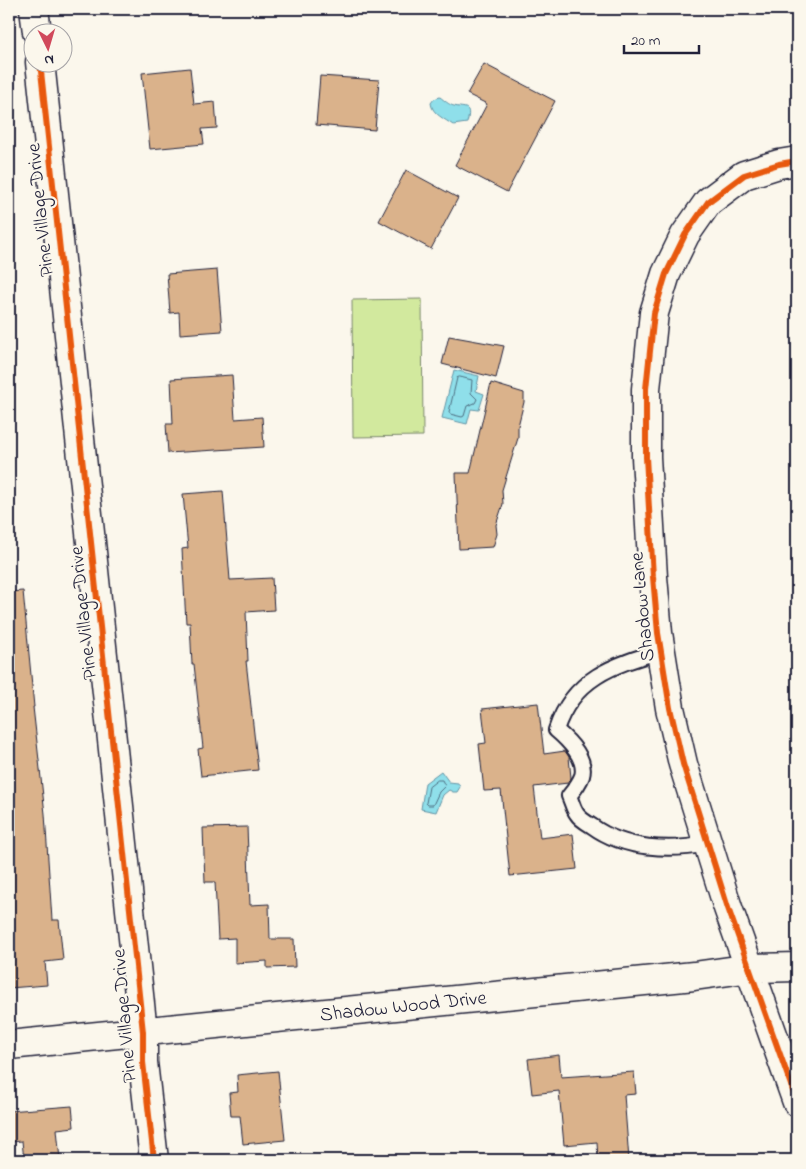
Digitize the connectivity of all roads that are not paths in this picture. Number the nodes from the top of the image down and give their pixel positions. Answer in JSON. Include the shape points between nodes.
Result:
{"nodes":[{"id":1,"x":34,"y":9,"type":"edge"},
{"id":2,"x":36,"y":22,"type":"edge"},
{"id":3,"x":41,"y":72,"type":"edge"},
{"id":4,"x":797,"y":161,"type":"edge"},
{"id":5,"x":661,"y":651,"type":"junction"},
{"id":6,"x":708,"y":844,"type":"junction"},
{"id":7,"x":797,"y":966,"type":"edge"},
{"id":8,"x":751,"y":968,"type":"junction"},
{"id":9,"x":142,"y":1032,"type":"junction"},
{"id":10,"x":9,"y":1045,"type":"edge"},
{"id":11,"x":797,"y":1053,"type":"edge"},
{"id":12,"x":793,"y":1091,"type":"edge"},
{"id":13,"x":154,"y":1160,"type":"edge"}],
"edges":[{"from":1,"to":2,"type":"street"},
{"from":3,"to":9,"type":"street","name":"Pine Village Drive"},
{"from":4,"to":5,"type":"street","name":"Shadow Lane","via":[[744,175],[708,202],[684,235],[666,274],[654,313],[646,389],[646,457]]},
{"from":5,"to":6,"type":"street","name":"Shadow Lane","via":[[683,764]]},
{"from":5,"to":6,"type":"lane","via":[[621,663],[594,677],[575,694],[556,730],[566,738],[580,759],[582,774],[569,796],[577,816],[602,833],[634,844],[664,848]]},
{"from":6,"to":8,"type":"street","name":"Shadow Lane"},
{"from":7,"to":8,"type":"street","name":"Shadow Wood Drive"},
{"from":8,"to":9,"type":"street","name":"Shadow Wood Drive"},
{"from":8,"to":12,"type":"street","name":"Shadow Lane"},
{"from":9,"to":10,"type":"street","name":"Shadow Wood Drive"},
{"from":9,"to":13,"type":"street","name":"Pine Village Drive"},
{"from":11,"to":12,"type":"street","name":"Shadow Lane"}]}
